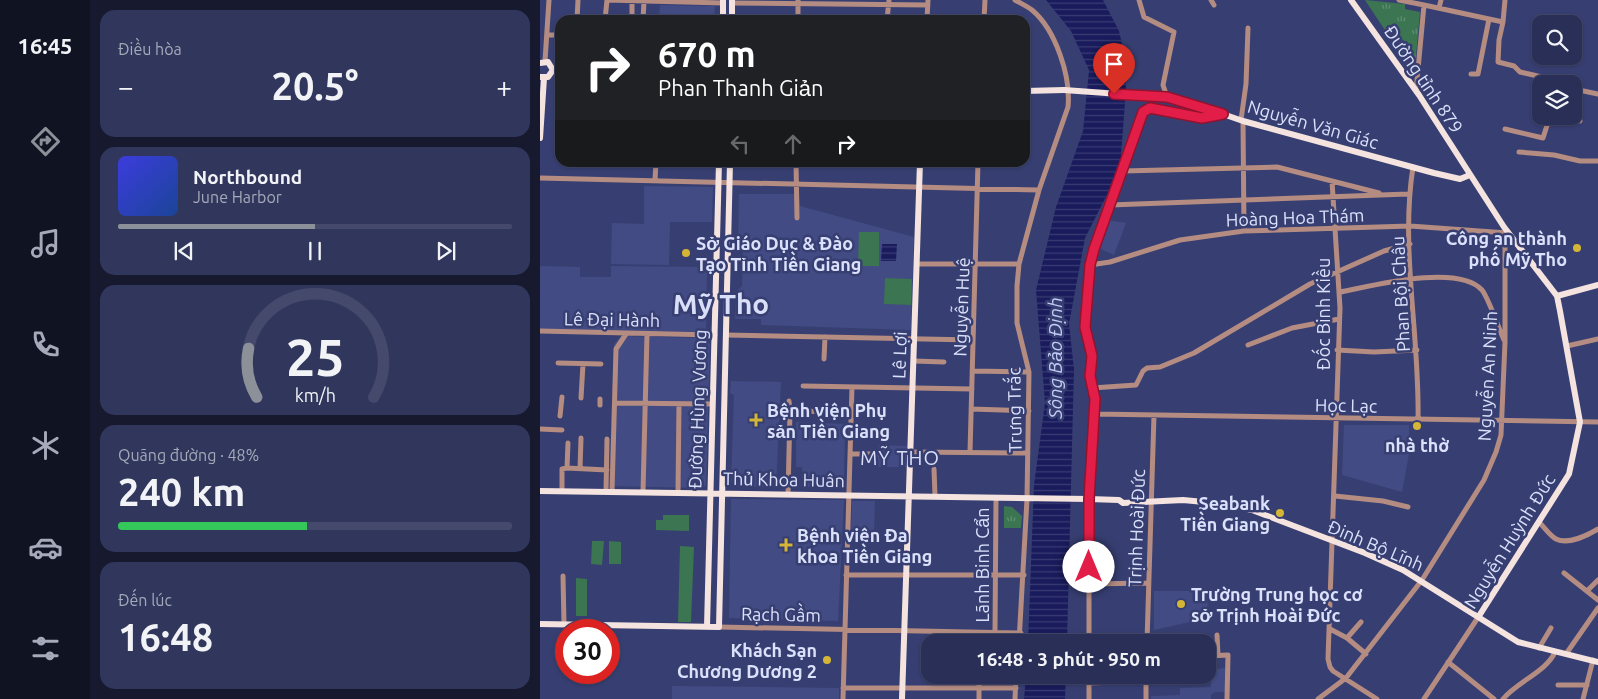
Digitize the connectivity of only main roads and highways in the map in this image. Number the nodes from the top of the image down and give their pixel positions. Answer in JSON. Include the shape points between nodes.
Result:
{"nodes":[{"id":1,"x":1351,"y":0,"type":"edge"},
{"id":2,"x":723,"y":1,"type":"edge"},
{"id":3,"x":732,"y":2,"type":"edge"},
{"id":4,"x":723,"y":15,"type":"edge"},
{"id":5,"x":732,"y":15,"type":"edge"},
{"id":6,"x":543,"y":62,"type":"edge"},
{"id":7,"x":552,"y":72,"type":"junction"},
{"id":8,"x":555,"y":74,"type":"edge"},
{"id":9,"x":542,"y":77,"type":"edge"},
{"id":10,"x":1030,"y":91,"type":"edge"},
{"id":11,"x":540,"y":138,"type":"edge"},
{"id":12,"x":719,"y":167,"type":"edge"},
{"id":13,"x":730,"y":167,"type":"edge"},
{"id":14,"x":920,"y":167,"type":"edge"},
{"id":15,"x":1470,"y":175,"type":"junction"},
{"id":16,"x":1598,"y":286,"type":"edge"},
{"id":17,"x":1557,"y":296,"type":"junction"},
{"id":18,"x":714,"y":335,"type":"junction"},
{"id":19,"x":726,"y":335,"type":"junction"},
{"id":20,"x":712,"y":423,"type":"junction"},
{"id":21,"x":723,"y":423,"type":"junction"},
{"id":22,"x":540,"y":491,"type":"edge"},
{"id":23,"x":710,"y":493,"type":"junction"},
{"id":24,"x":722,"y":493,"type":"junction"},
{"id":25,"x":909,"y":496,"type":"junction"},
{"id":26,"x":1082,"y":499,"type":"joint"},
{"id":27,"x":709,"y":540,"type":"junction"},
{"id":28,"x":721,"y":541,"type":"junction"},
{"id":29,"x":1478,"y":616,"type":"junction"},
{"id":30,"x":540,"y":624,"type":"edge"},
{"id":31,"x":707,"y":627,"type":"junction"},
{"id":32,"x":719,"y":627,"type":"joint"},
{"id":33,"x":1595,"y":661,"type":"edge"},
{"id":34,"x":902,"y":699,"type":"edge"}],
"edges":[{"from":1,"to":15,"type":"main road","name":"Đường tỉnh 879","via":[[1416,91]]},
{"from":2,"to":4,"type":"main road"},
{"from":3,"to":5,"type":"main road"},
{"from":6,"to":7,"type":"main road","via":[[552,65]]},
{"from":7,"to":8,"type":"main road"},
{"from":7,"to":9,"type":"main road"},
{"from":9,"to":11,"type":"main road"},
{"from":10,"to":15,"type":"main road","name":"Nguyễn Văn Giác","bridge":true,"via":[[1167,97],[1242,121],[1413,167],[1460,179]]},
{"from":12,"to":18,"type":"main road","name":"Đường Hùng Vương"},
{"from":13,"to":19,"type":"main road","name":"Đường Hùng Vương"},
{"from":14,"to":25,"type":"main road","name":"Lê Lợi"},
{"from":15,"to":17,"type":"main road","name":"Đường tỉnh 879","via":[[1506,233]]},
{"from":16,"to":17,"type":"main road"},
{"from":17,"to":29,"type":"main road","name":"Nguyễn Huỳnh Đức","via":[[1580,422],[1568,474]]},
{"from":18,"to":19,"type":"main road"},
{"from":18,"to":20,"type":"main road","name":"Đường Hùng Vương"},
{"from":19,"to":21,"type":"main road","name":"Đường Hùng Vương"},
{"from":20,"to":21,"type":"main road"},
{"from":20,"to":23,"type":"main road","name":"Đường Hùng Vương"},
{"from":21,"to":24,"type":"main road","name":"Đường Hùng Vương"},
{"from":22,"to":23,"type":"main road","name":"Thủ Khoa Huân"},
{"from":23,"to":24,"type":"main road","name":"Thủ Khoa Huân"},
{"from":23,"to":27,"type":"main road","name":"Đường Hùng Vương"},
{"from":24,"to":25,"type":"main road","name":"Thủ Khoa Huân"},
{"from":24,"to":28,"type":"main road","name":"Đường Hùng Vương"},
{"from":25,"to":26,"type":"main road","name":"Thủ Khoa Huân"},
{"from":25,"to":34,"type":"main road","name":"Lê Lợi"},
{"from":26,"to":29,"type":"main road","name":"Đinh Bộ Lĩnh","via":[[1225,504],[1245,508],[1365,553],[1422,580]]},
{"from":27,"to":28,"type":"main road"},
{"from":27,"to":31,"type":"main road","name":"Đường Hùng Vương"},
{"from":28,"to":32,"type":"main road","name":"Đường Hùng Vương"},
{"from":29,"to":33,"type":"main road","name":"Đinh Bộ Lĩnh","via":[[1518,642]]},
{"from":30,"to":31,"type":"main road","name":"Rạch Gầm"},
{"from":31,"to":32,"type":"main road","name":"Rạch Gầm"}]}
